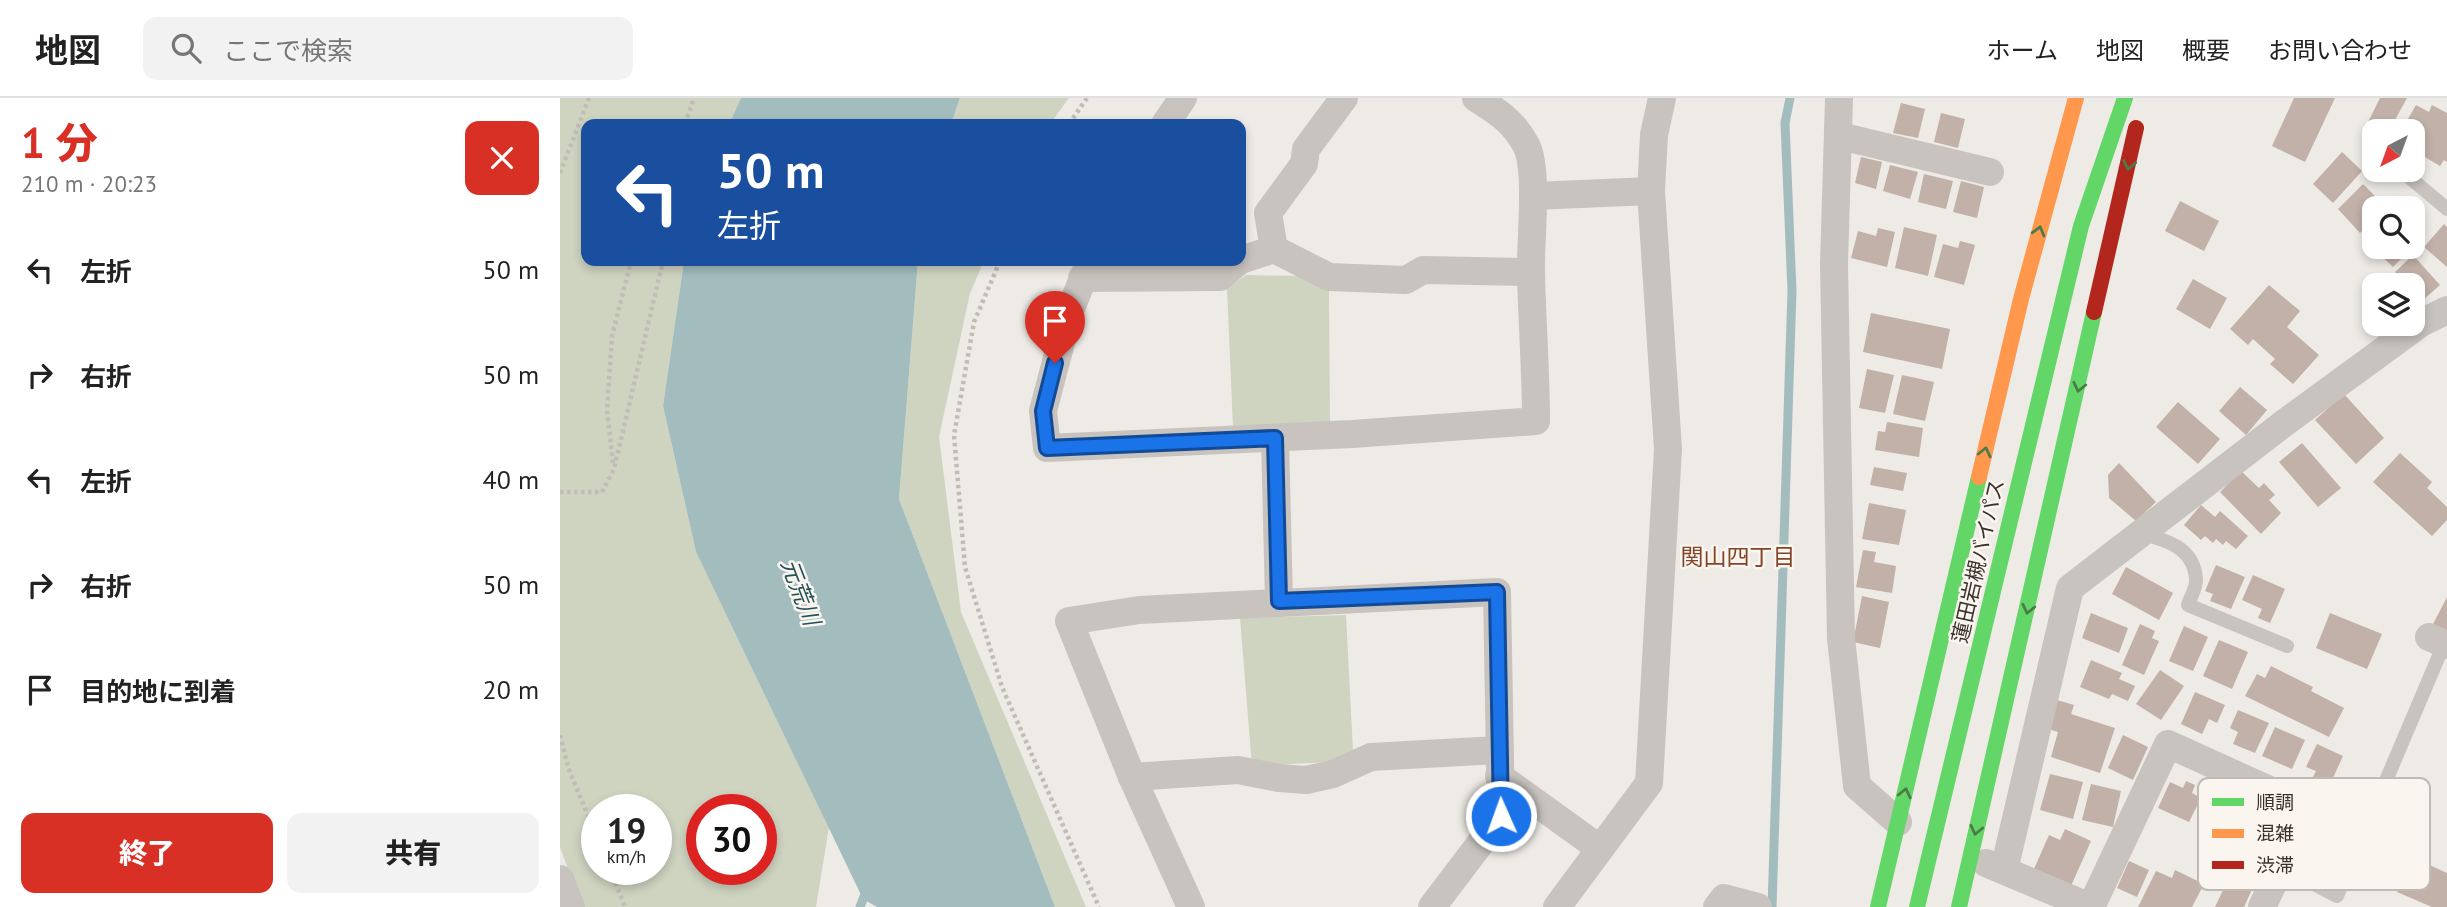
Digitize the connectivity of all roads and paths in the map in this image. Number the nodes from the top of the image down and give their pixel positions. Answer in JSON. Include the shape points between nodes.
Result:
{"nodes":[{"id":1,"x":589,"y":98,"type":"edge"},
{"id":2,"x":694,"y":98,"type":"edge"},
{"id":3,"x":1087,"y":98,"type":"edge"},
{"id":4,"x":1183,"y":98,"type":"edge"},
{"id":5,"x":1344,"y":98,"type":"edge"},
{"id":6,"x":1476,"y":98,"type":"edge"},
{"id":7,"x":1662,"y":98,"type":"edge"},
{"id":8,"x":1839,"y":98,"type":"edge"},
{"id":9,"x":2076,"y":98,"type":"edge"},
{"id":10,"x":2125,"y":98,"type":"edge"},
{"id":11,"x":2142,"y":98,"type":"edge"},
{"id":12,"x":687,"y":119,"type":"edge"},
{"id":13,"x":1072,"y":119,"type":"edge"},
{"id":14,"x":1168,"y":119,"type":"edge"},
{"id":15,"x":1840,"y":136,"type":"junction"},
{"id":16,"x":2090,"y":149,"type":"dead end"},
{"id":17,"x":1990,"y":172,"type":"dead end"},
{"id":18,"x":560,"y":173,"type":"edge"},
{"id":19,"x":2415,"y":182,"type":"edge"},
{"id":20,"x":1651,"y":191,"type":"junction"},
{"id":21,"x":1533,"y":196,"type":"junction"},
{"id":22,"x":2447,"y":209,"type":"edge"},
{"id":23,"x":2081,"y":226,"type":"junction"},
{"id":24,"x":1274,"y":249,"type":"junction"},
{"id":25,"x":1246,"y":258,"type":"edge"},
{"id":26,"x":630,"y":266,"type":"edge"},
{"id":27,"x":662,"y":266,"type":"edge"},
{"id":28,"x":998,"y":266,"type":"edge"},
{"id":29,"x":1233,"y":266,"type":"edge"},
{"id":30,"x":1086,"y":270,"type":"edge"},
{"id":31,"x":1531,"y":272,"type":"junction"},
{"id":32,"x":2447,"y":310,"type":"edge"},
{"id":33,"x":1275,"y":438,"type":"junction"},
{"id":34,"x":614,"y":469,"type":"junction"},
{"id":35,"x":560,"y":492,"type":"edge"},
{"id":36,"x":2142,"y":534,"type":"junction"},
{"id":37,"x":1279,"y":601,"type":"junction"},
{"id":38,"x":2440,"y":642,"type":"edge"},
{"id":39,"x":2287,"y":646,"type":"dead end"},
{"id":40,"x":560,"y":735,"type":"edge"},
{"id":41,"x":1498,"y":763,"type":"junction"},
{"id":42,"x":1132,"y":777,"type":"junction"},
{"id":43,"x":2243,"y":778,"type":"edge"},
{"id":44,"x":2385,"y":778,"type":"edge"},
{"id":45,"x":581,"y":799,"type":"edge"},
{"id":46,"x":1898,"y":822,"type":"junction"},
{"id":47,"x":1599,"y":848,"type":"junction"},
{"id":48,"x":1970,"y":856,"type":"junction"},
{"id":49,"x":2004,"y":870,"type":"junction"},
{"id":50,"x":560,"y":879,"type":"edge"},
{"id":51,"x":616,"y":885,"type":"edge"},
{"id":52,"x":2270,"y":890,"type":"edge"},
{"id":53,"x":2325,"y":890,"type":"edge"},
{"id":54,"x":2339,"y":890,"type":"edge"},
{"id":55,"x":572,"y":907,"type":"edge"},
{"id":56,"x":625,"y":907,"type":"edge"},
{"id":57,"x":1099,"y":907,"type":"edge"},
{"id":58,"x":1191,"y":907,"type":"edge"},
{"id":59,"x":1432,"y":907,"type":"edge"},
{"id":60,"x":1556,"y":907,"type":"edge"},
{"id":61,"x":1717,"y":907,"type":"edge"},
{"id":62,"x":1758,"y":907,"type":"edge"},
{"id":63,"x":1878,"y":907,"type":"edge"},
{"id":64,"x":1917,"y":907,"type":"edge"},
{"id":65,"x":1959,"y":907,"type":"edge"},
{"id":66,"x":2090,"y":907,"type":"edge"},
{"id":67,"x":2262,"y":907,"type":"edge"}],
"edges":[{"from":1,"to":18,"type":"path"},
{"from":2,"to":12,"type":"path"},
{"from":3,"to":13,"type":"path"},
{"from":4,"to":14,"type":"street"},
{"from":5,"to":24,"type":"street","via":[[1306,149],[1304,164],[1268,213]]},
{"from":6,"to":21,"type":"street","via":[[1506,116],[1527,147]]},
{"from":7,"to":20,"type":"street","via":[[1654,135]]},
{"from":8,"to":15,"type":"street"},
{"from":46,"to":9,"type":"highway","one_way":true,"via":[[2021,299]]},
{"from":10,"to":23,"type":"highway","name":"蓮田岩槻バイパス"},
{"from":11,"to":48,"type":"highway","one_way":true},
{"from":15,"to":17,"type":"street"},
{"from":15,"to":46,"type":"street","via":[[1835,264],[1841,638],[1857,786]]},
{"from":16,"to":23,"type":"highway","name":"蓮田岩槻バイパス"},
{"from":19,"to":22,"type":"lane"},
{"from":20,"to":21,"type":"street"},
{"from":20,"to":47,"type":"street","via":[[1668,449],[1649,783]]},
{"from":21,"to":31,"type":"street"},
{"from":23,"to":64,"type":"highway","name":"蓮田岩槻バイパス"},
{"from":24,"to":25,"type":"street"},
{"from":24,"to":31,"type":"street","via":[[1329,277],[1406,280],[1423,270]]},
{"from":26,"to":34,"type":"path","via":[[612,336],[607,410]]},
{"from":27,"to":34,"type":"path"},
{"from":28,"to":57,"type":"path","via":[[974,322],[954,435],[965,567],[1002,687]]},
{"from":29,"to":30,"type":"street","via":[[1220,277]]},
{"from":30,"to":33,"type":"street","via":[[1068,316],[1043,411],[1047,448]]},
{"from":31,"to":33,"type":"street","via":[[1536,421]]},
{"from":32,"to":36,"type":"street","via":[[2421,323],[2305,408]]},
{"from":33,"to":37,"type":"street"},
{"from":34,"to":35,"type":"path","via":[[603,492]]},
{"from":36,"to":39,"type":"lane","via":[[2165,539],[2186,551],[2197,580],[2188,605]]},
{"from":36,"to":49,"type":"street","via":[[2070,588]]},
{"from":37,"to":41,"type":"street","via":[[1497,592]]},
{"from":37,"to":42,"type":"street","via":[[1139,610],[1069,621]]},
{"from":38,"to":44,"type":"lane"},
{"from":40,"to":45,"type":"path"},
{"from":41,"to":42,"type":"street","via":[[1370,757],[1333,774],[1306,779],[1238,770]]},
{"from":41,"to":47,"type":"street"},
{"from":41,"to":59,"type":"street","via":[[1501,816]]},
{"from":42,"to":58,"type":"street"},
{"from":43,"to":66,"type":"street","via":[[2168,744]]},
{"from":46,"to":63,"type":"highway"},
{"from":47,"to":60,"type":"street"},
{"from":48,"to":49,"type":"street"},
{"from":48,"to":65,"type":"highway"},
{"from":49,"to":66,"type":"street"},
{"from":50,"to":55,"type":"street"},
{"from":51,"to":56,"type":"path"},
{"from":52,"to":67,"type":"street"},
{"from":53,"to":54,"type":"lane","via":[[2337,896]]},
{"from":61,"to":62,"type":"street","via":[[1724,898]]}]}
